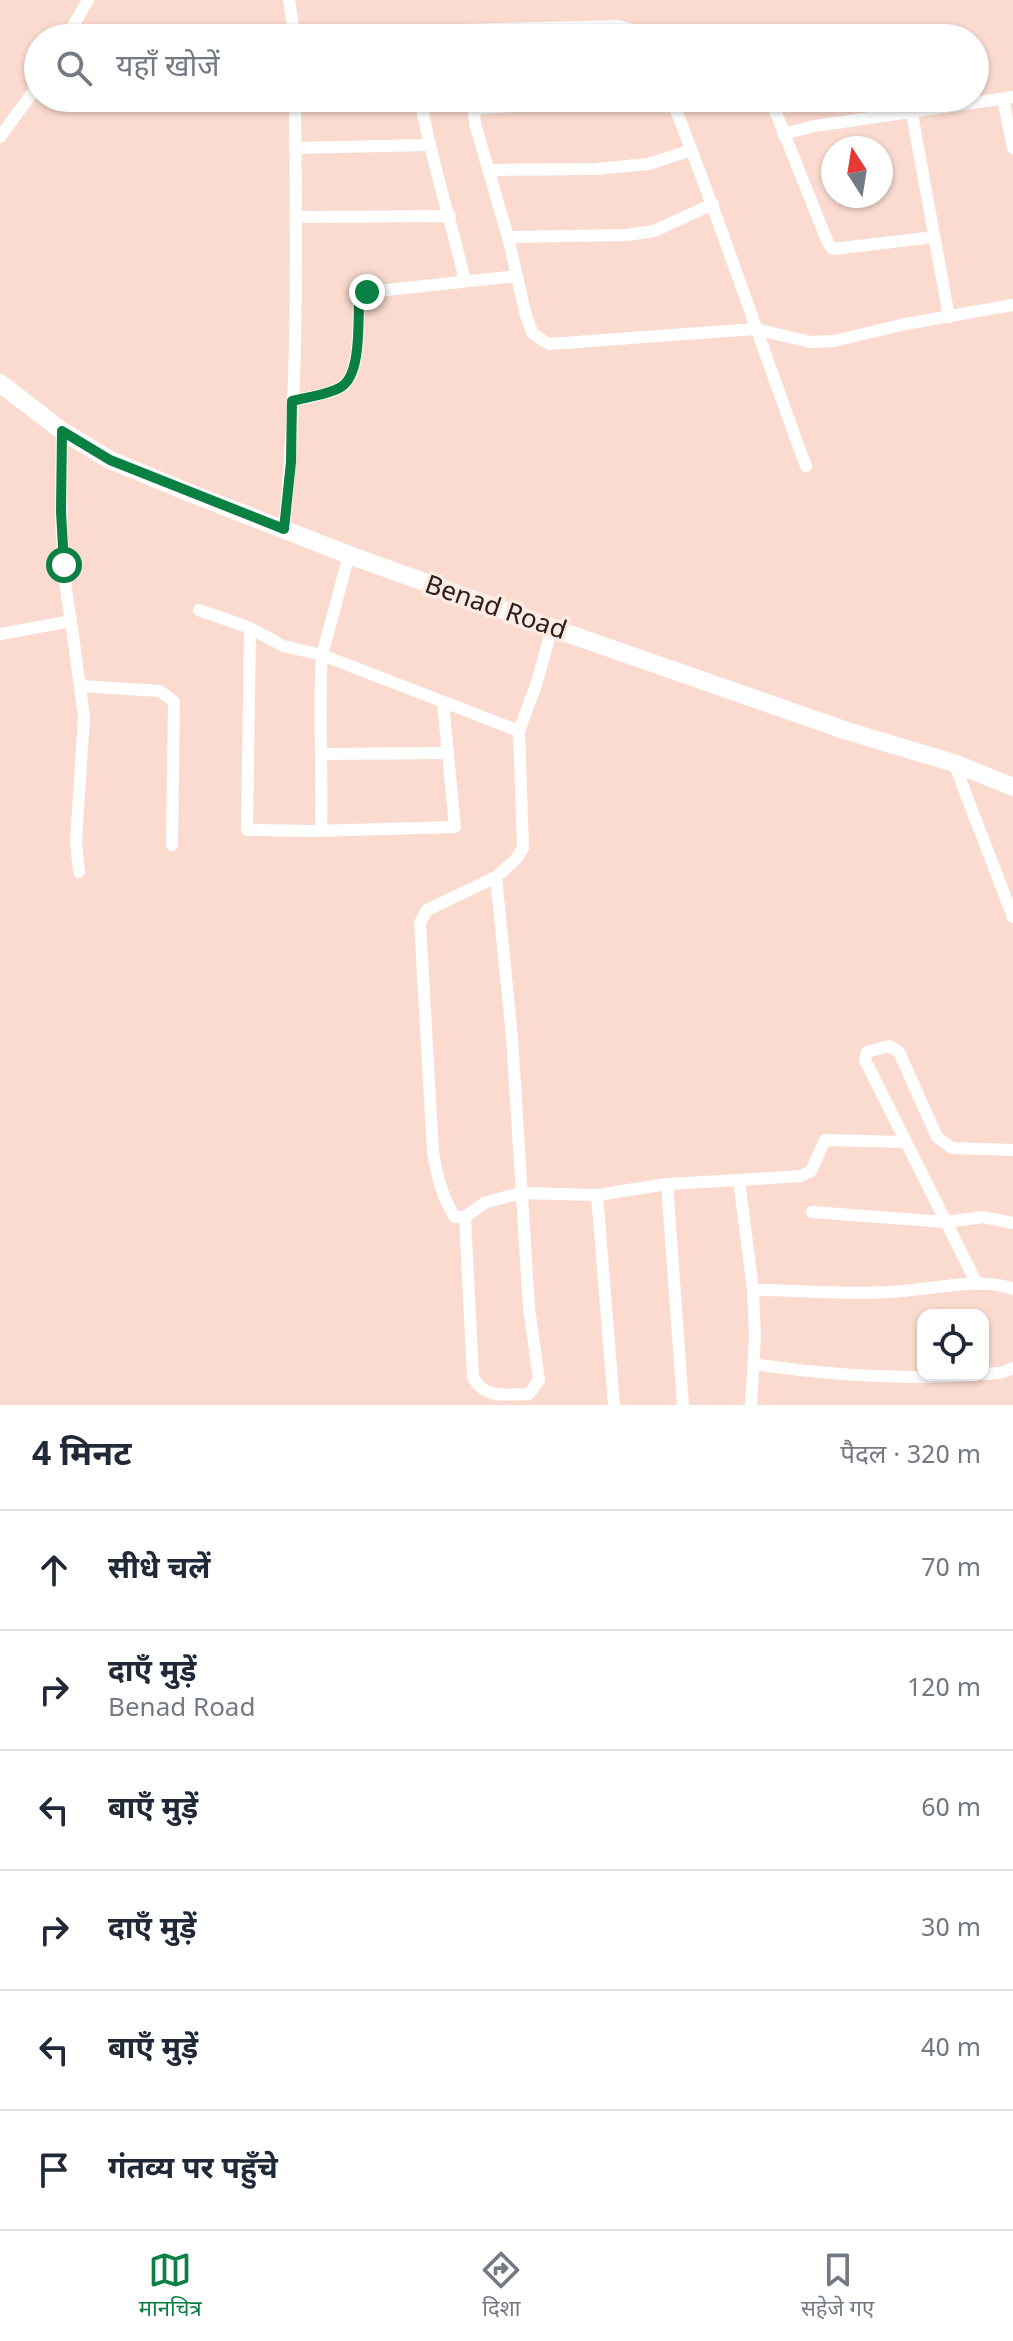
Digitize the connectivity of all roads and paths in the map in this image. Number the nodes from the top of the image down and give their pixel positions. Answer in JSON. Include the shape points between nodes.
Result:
{"nodes":[{"id":1,"x":88,"y":0,"type":"edge"},
{"id":2,"x":289,"y":0,"type":"edge"},
{"id":3,"x":74,"y":24,"type":"edge"},
{"id":4,"x":293,"y":24,"type":"edge"},
{"id":5,"x":1008,"y":98,"type":"edge"},
{"id":6,"x":24,"y":104,"type":"edge"},
{"id":7,"x":295,"y":112,"type":"edge"},
{"id":8,"x":422,"y":112,"type":"edge"},
{"id":9,"x":474,"y":112,"type":"edge"},
{"id":10,"x":677,"y":112,"type":"edge"},
{"id":11,"x":775,"y":112,"type":"edge"},
{"id":12,"x":924,"y":112,"type":"edge"},
{"id":13,"x":912,"y":114,"type":"junction"},
{"id":14,"x":783,"y":134,"type":"junction"},
{"id":15,"x":0,"y":137,"type":"edge"},
{"id":16,"x":428,"y":145,"type":"junction"},
{"id":17,"x":295,"y":148,"type":"junction"},
{"id":18,"x":1013,"y":148,"type":"edge"},
{"id":19,"x":692,"y":150,"type":"junction"},
{"id":20,"x":488,"y":170,"type":"junction"},
{"id":21,"x":713,"y":204,"type":"junction"},
{"id":22,"x":450,"y":216,"type":"junction"},
{"id":23,"x":296,"y":217,"type":"junction"},
{"id":24,"x":508,"y":237,"type":"junction"},
{"id":25,"x":934,"y":237,"type":"junction"},
{"id":26,"x":517,"y":276,"type":"junction"},
{"id":27,"x":465,"y":281,"type":"junction"},
{"id":28,"x":1013,"y":305,"type":"edge"},
{"id":29,"x":949,"y":317,"type":"junction"},
{"id":30,"x":755,"y":329,"type":"junction"},
{"id":31,"x":0,"y":383,"type":"edge"},
{"id":32,"x":292,"y":401,"type":"junction"},
{"id":33,"x":62,"y":431,"type":"junction"},
{"id":34,"x":806,"y":466,"type":"dead end"},
{"id":35,"x":284,"y":529,"type":"junction"},
{"id":36,"x":349,"y":555,"type":"junction"},
{"id":37,"x":199,"y":610,"type":"dead end"},
{"id":38,"x":71,"y":621,"type":"junction"},
{"id":39,"x":250,"y":628,"type":"junction"},
{"id":40,"x":552,"y":628,"type":"junction"},
{"id":41,"x":0,"y":634,"type":"edge"},
{"id":42,"x":322,"y":655,"type":"junction"},
{"id":43,"x":80,"y":686,"type":"junction"},
{"id":44,"x":443,"y":703,"type":"junction"},
{"id":45,"x":519,"y":731,"type":"junction"},
{"id":46,"x":448,"y":753,"type":"junction"},
{"id":47,"x":322,"y":754,"type":"junction"},
{"id":48,"x":954,"y":763,"type":"junction"},
{"id":49,"x":1013,"y":787,"type":"edge"},
{"id":50,"x":321,"y":831,"type":"junction"},
{"id":51,"x":172,"y":845,"type":"dead end"},
{"id":52,"x":79,"y":872,"type":"dead end"},
{"id":53,"x":496,"y":877,"type":"junction"},
{"id":54,"x":1013,"y":917,"type":"edge"},
{"id":55,"x":905,"y":1142,"type":"junction"},
{"id":56,"x":1013,"y":1150,"type":"edge"},
{"id":57,"x":739,"y":1180,"type":"junction"},
{"id":58,"x":667,"y":1184,"type":"junction"},
{"id":59,"x":522,"y":1193,"type":"junction"},
{"id":60,"x":597,"y":1195,"type":"junction"},
{"id":61,"x":812,"y":1212,"type":"dead end"},
{"id":62,"x":465,"y":1217,"type":"junction"},
{"id":63,"x":946,"y":1222,"type":"junction"},
{"id":64,"x":1013,"y":1223,"type":"edge"},
{"id":65,"x":977,"y":1284,"type":"junction"},
{"id":66,"x":1013,"y":1289,"type":"edge"},
{"id":67,"x":753,"y":1290,"type":"junction"},
{"id":68,"x":754,"y":1364,"type":"junction"},
{"id":69,"x":1013,"y":1368,"type":"edge"},
{"id":70,"x":989,"y":1374,"type":"edge"},
{"id":71,"x":917,"y":1376,"type":"edge"},
{"id":72,"x":614,"y":1405,"type":"edge"},
{"id":73,"x":683,"y":1405,"type":"edge"},
{"id":74,"x":751,"y":1405,"type":"edge"}],
"edges":[{"from":1,"to":3,"type":"street"},
{"from":2,"to":4,"type":"street"},
{"from":5,"to":18,"type":"street"},
{"from":6,"to":15,"type":"street"},
{"from":7,"to":17,"type":"street"},
{"from":8,"to":16,"type":"street"},
{"from":9,"to":20,"type":"street"},
{"from":10,"to":19,"type":"street"},
{"from":11,"to":14,"type":"street"},
{"from":12,"to":13,"type":"street"},
{"from":13,"to":14,"type":"street"},
{"from":13,"to":25,"type":"street"},
{"from":14,"to":25,"type":"street","via":[[833,249]]},
{"from":16,"to":17,"type":"street"},
{"from":16,"to":22,"type":"street"},
{"from":17,"to":23,"type":"street"},
{"from":19,"to":20,"type":"street","via":[[648,164]]},
{"from":19,"to":21,"type":"street"},
{"from":20,"to":24,"type":"street"},
{"from":21,"to":24,"type":"street","via":[[654,231]]},
{"from":21,"to":30,"type":"street"},
{"from":22,"to":23,"type":"street"},
{"from":22,"to":27,"type":"street"},
{"from":23,"to":32,"type":"street"},
{"from":24,"to":26,"type":"street"},
{"from":25,"to":29,"type":"street"},
{"from":26,"to":27,"type":"street"},
{"from":26,"to":30,"type":"street","via":[[533,334],[549,344]]},
{"from":27,"to":32,"type":"street","via":[[361,296],[350,377],[341,387]]},
{"from":28,"to":29,"type":"street"},
{"from":29,"to":30,"type":"street","via":[[834,341],[810,342]]},
{"from":30,"to":34,"type":"street"},
{"from":31,"to":33,"type":"main road","name":"Benad Road"},
{"from":32,"to":35,"type":"street"},
{"from":33,"to":35,"type":"main road","name":"Benad Road","via":[[110,460]]},
{"from":33,"to":38,"type":"street","via":[[61,512]]},
{"from":35,"to":36,"type":"main road","name":"Benad Road"},
{"from":36,"to":40,"type":"main road","name":"Benad Road"},
{"from":36,"to":42,"type":"street"},
{"from":37,"to":39,"type":"street"},
{"from":38,"to":41,"type":"street"},
{"from":38,"to":43,"type":"street"},
{"from":39,"to":42,"type":"street","via":[[283,646]]},
{"from":39,"to":50,"type":"street","via":[[247,830]]},
{"from":40,"to":45,"type":"street"},
{"from":40,"to":48,"type":"main road","name":"Benad Road"},
{"from":42,"to":44,"type":"street"},
{"from":42,"to":47,"type":"street"},
{"from":43,"to":51,"type":"street","via":[[160,691],[174,702]]},
{"from":43,"to":52,"type":"street","via":[[84,717]]},
{"from":44,"to":45,"type":"street"},
{"from":44,"to":46,"type":"street"},
{"from":45,"to":53,"type":"street","via":[[523,848]]},
{"from":46,"to":47,"type":"street"},
{"from":46,"to":50,"type":"street","via":[[455,827]]},
{"from":47,"to":50,"type":"street"},
{"from":48,"to":49,"type":"main road","name":"Benad Road"},
{"from":48,"to":54,"type":"street"},
{"from":53,"to":59,"type":"street"},
{"from":53,"to":62,"type":"street","via":[[427,910],[420,923],[433,1152],[448,1205],[455,1217]]},
{"from":55,"to":56,"type":"street","via":[[865,1060],[867,1052],[883,1046],[899,1052],[944,1144]]},
{"from":55,"to":57,"type":"street","via":[[825,1140],[811,1171],[801,1176]]},
{"from":55,"to":63,"type":"street"},
{"from":57,"to":58,"type":"street"},
{"from":57,"to":67,"type":"street"},
{"from":58,"to":60,"type":"street"},
{"from":58,"to":73,"type":"street"},
{"from":59,"to":60,"type":"street"},
{"from":59,"to":62,"type":"street","via":[[486,1202]]},
{"from":59,"to":62,"type":"street","via":[[539,1380],[529,1394],[488,1394],[473,1377]]},
{"from":60,"to":72,"type":"street"},
{"from":61,"to":63,"type":"street"},
{"from":63,"to":64,"type":"street","via":[[983,1217]]},
{"from":63,"to":65,"type":"street"},
{"from":65,"to":66,"type":"street"},
{"from":65,"to":67,"type":"street","via":[[890,1292]]},
{"from":67,"to":68,"type":"street"},
{"from":68,"to":71,"type":"street","via":[[811,1373]]},
{"from":68,"to":74,"type":"street"},
{"from":69,"to":70,"type":"street"}]}
